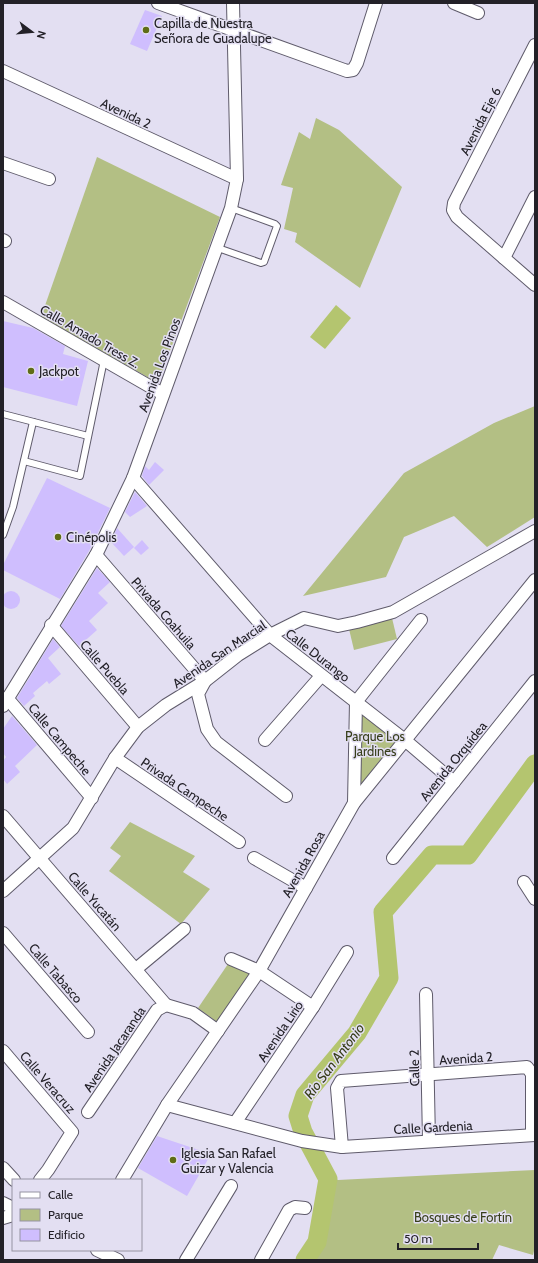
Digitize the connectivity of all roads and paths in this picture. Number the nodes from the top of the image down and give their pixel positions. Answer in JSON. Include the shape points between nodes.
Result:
{"nodes":[{"id":1,"x":158,"y":3,"type":"edge"},
{"id":2,"x":233,"y":3,"type":"edge"},
{"id":3,"x":376,"y":3,"type":"edge"},
{"id":4,"x":454,"y":3,"type":"edge"},
{"id":5,"x":478,"y":13,"type":"dead end"},
{"id":6,"x":233,"y":30,"type":"junction"},
{"id":7,"x":535,"y":46,"type":"edge"},
{"id":8,"x":3,"y":71,"type":"edge"},
{"id":9,"x":3,"y":163,"type":"edge"},
{"id":10,"x":49,"y":179,"type":"dead end"},
{"id":11,"x":237,"y":179,"type":"junction"},
{"id":12,"x":535,"y":197,"type":"edge"},
{"id":13,"x":231,"y":208,"type":"junction"},
{"id":14,"x":218,"y":248,"type":"junction"},
{"id":15,"x":504,"y":258,"type":"junction"},
{"id":16,"x":535,"y":285,"type":"edge"},
{"id":17,"x":3,"y":302,"type":"edge"},
{"id":18,"x":104,"y":360,"type":"junction"},
{"id":19,"x":163,"y":394,"type":"junction"},
{"id":20,"x":3,"y":414,"type":"edge"},
{"id":21,"x":33,"y":422,"type":"junction"},
{"id":22,"x":88,"y":436,"type":"junction"},
{"id":23,"x":24,"y":461,"type":"junction"},
{"id":24,"x":133,"y":478,"type":"junction"},
{"id":25,"x":535,"y":531,"type":"edge"},
{"id":26,"x":3,"y":535,"type":"edge"},
{"id":27,"x":96,"y":555,"type":"junction"},
{"id":28,"x":535,"y":580,"type":"edge"},
{"id":29,"x":421,"y":620,"type":"dead end"},
{"id":30,"x":51,"y":625,"type":"junction"},
{"id":31,"x":270,"y":635,"type":"junction"},
{"id":32,"x":321,"y":676,"type":"junction"},
{"id":33,"x":205,"y":681,"type":"junction"},
{"id":34,"x":535,"y":681,"type":"edge"},
{"id":35,"x":5,"y":702,"type":"edge"},
{"id":36,"x":356,"y":702,"type":"junction"},
{"id":37,"x":138,"y":727,"type":"junction"},
{"id":38,"x":265,"y":740,"type":"dead end"},
{"id":39,"x":406,"y":741,"type":"junction"},
{"id":40,"x":115,"y":758,"type":"junction"},
{"id":41,"x":454,"y":782,"type":"junction"},
{"id":42,"x":286,"y":796,"type":"dead end"},
{"id":43,"x":92,"y":798,"type":"junction"},
{"id":44,"x":354,"y":803,"type":"junction"},
{"id":45,"x":3,"y":816,"type":"edge"},
{"id":46,"x":239,"y":842,"type":"dead end"},
{"id":47,"x":40,"y":858,"type":"junction"},
{"id":48,"x":254,"y":858,"type":"dead end"},
{"id":49,"x":393,"y":858,"type":"dead end"},
{"id":50,"x":524,"y":882,"type":"dead end"},
{"id":51,"x":306,"y":888,"type":"junction"},
{"id":52,"x":3,"y":891,"type":"edge"},
{"id":53,"x":535,"y":899,"type":"edge"},
{"id":54,"x":184,"y":929,"type":"dead end"},
{"id":55,"x":3,"y":933,"type":"edge"},
{"id":56,"x":347,"y":952,"type":"dead end"},
{"id":57,"x":231,"y":959,"type":"dead end"},
{"id":58,"x":136,"y":969,"type":"junction"},
{"id":59,"x":259,"y":971,"type":"junction"},
{"id":60,"x":426,"y":994,"type":"dead end"},
{"id":61,"x":166,"y":1005,"type":"junction"},
{"id":62,"x":313,"y":1007,"type":"junction"},
{"id":63,"x":218,"y":1031,"type":"junction"},
{"id":64,"x":88,"y":1032,"type":"dead end"},
{"id":65,"x":3,"y":1051,"type":"edge"},
{"id":66,"x":428,"y":1075,"type":"junction"},
{"id":67,"x":167,"y":1106,"type":"junction"},
{"id":68,"x":88,"y":1112,"type":"dead end"},
{"id":69,"x":235,"y":1124,"type":"junction"},
{"id":70,"x":534,"y":1135,"type":"edge"},
{"id":71,"x":429,"y":1140,"type":"junction"},
{"id":72,"x":337,"y":1146,"type":"junction"},
{"id":73,"x":3,"y":1168,"type":"edge"},
{"id":74,"x":13,"y":1179,"type":"edge"},
{"id":75,"x":41,"y":1179,"type":"edge"},
{"id":76,"x":123,"y":1179,"type":"edge"},
{"id":77,"x":231,"y":1186,"type":"dead end"},
{"id":78,"x":3,"y":1203,"type":"edge"},
{"id":79,"x":12,"y":1208,"type":"edge"},
{"id":80,"x":305,"y":1208,"type":"dead end"},
{"id":81,"x":99,"y":1251,"type":"edge"},
{"id":82,"x":118,"y":1260,"type":"edge"},
{"id":83,"x":186,"y":1260,"type":"edge"},
{"id":84,"x":261,"y":1260,"type":"edge"}],
"edges":[{"from":1,"to":6,"type":"street"},
{"from":2,"to":6,"type":"street","name":"Avenida Los Pinos"},
{"from":3,"to":6,"type":"street","via":[[353,70],[347,71]]},
{"from":4,"to":5,"type":"street"},
{"from":6,"to":11,"type":"street","name":"Avenida Los Pinos"},
{"from":7,"to":15,"type":"street","name":"Avenida Eje 6","via":[[454,203],[453,210],[457,217]]},
{"from":8,"to":11,"type":"street","name":"Avenida 2"},
{"from":9,"to":10,"type":"street"},
{"from":11,"to":13,"type":"street","name":"Avenida Los Pinos"},
{"from":12,"to":15,"type":"street"},
{"from":13,"to":14,"type":"street","name":"Avenida Los Pinos"},
{"from":13,"to":14,"type":"lane","via":[[277,226],[264,262]]},
{"from":14,"to":19,"type":"street","name":"Avenida Los Pinos"},
{"from":15,"to":16,"type":"street"},
{"from":17,"to":18,"type":"street","name":"Calle Amado Tress Z."},
{"from":18,"to":19,"type":"street","name":"Calle Amado Tress Z."},
{"from":18,"to":22,"type":"lane"},
{"from":19,"to":24,"type":"street","name":"Avenida Los Pinos"},
{"from":20,"to":21,"type":"lane"},
{"from":21,"to":22,"type":"lane"},
{"from":21,"to":23,"type":"lane"},
{"from":22,"to":23,"type":"lane","via":[[80,476]]},
{"from":23,"to":26,"type":"lane"},
{"from":24,"to":27,"type":"street","name":"Avenida Los Pinos"},
{"from":24,"to":31,"type":"street","name":"Calle Durango"},
{"from":25,"to":31,"type":"street","name":"Avenida San Marcial","via":[[393,612],[338,626],[304,618]]},
{"from":27,"to":30,"type":"street","name":"Avenida Los Pinos"},
{"from":27,"to":33,"type":"street","name":"Privada Coahuila"},
{"from":28,"to":39,"type":"street","name":"Avenida Rosa"},
{"from":29,"to":36,"type":"street"},
{"from":30,"to":35,"type":"street","name":"Avenida Los Pinos"},
{"from":30,"to":37,"type":"street","name":"Calle Puebla"},
{"from":31,"to":32,"type":"street","name":"Calle Durango"},
{"from":31,"to":33,"type":"street","name":"Avenida San Marcial","via":[[238,655]]},
{"from":32,"to":36,"type":"street","name":"Calle Durango"},
{"from":32,"to":38,"type":"street"},
{"from":33,"to":37,"type":"street","name":"Avenida San Marcial","via":[[166,705]]},
{"from":33,"to":42,"type":"street","via":[[198,694],[207,729],[216,742]]},
{"from":34,"to":41,"type":"street","name":"Avenida Orquídea"},
{"from":35,"to":43,"type":"street","name":"Calle Campeche"},
{"from":36,"to":39,"type":"street","name":"Calle Durango"},
{"from":36,"to":44,"type":"street"},
{"from":37,"to":40,"type":"street","name":"Avenida San Marcial"},
{"from":39,"to":41,"type":"street","name":"Calle Durango"},
{"from":39,"to":44,"type":"street","name":"Avenida Rosa"},
{"from":40,"to":43,"type":"street","name":"Avenida San Marcial"},
{"from":40,"to":46,"type":"street","name":"Privada Campeche"},
{"from":41,"to":49,"type":"street","name":"Avenida Orquídea"},
{"from":43,"to":47,"type":"street","name":"Avenida San Marcial","via":[[73,828]]},
{"from":44,"to":51,"type":"street","name":"Avenida Rosa"},
{"from":45,"to":47,"type":"street","name":"Calle Yucatán"},
{"from":47,"to":52,"type":"street","name":"Avenida San Marcial"},
{"from":47,"to":58,"type":"street","name":"Calle Yucatán"},
{"from":48,"to":51,"type":"street"},
{"from":50,"to":53,"type":"street"},
{"from":51,"to":59,"type":"street","name":"Avenida Rosa"},
{"from":54,"to":58,"type":"street"},
{"from":55,"to":64,"type":"street","name":"Calle Tabasco"},
{"from":56,"to":62,"type":"street","name":"Avenida Lirio"},
{"from":57,"to":59,"type":"street"},
{"from":58,"to":61,"type":"street","name":"Calle Yucatán"},
{"from":59,"to":62,"type":"street"},
{"from":59,"to":63,"type":"street","name":"Avenida Rosa"},
{"from":60,"to":66,"type":"street","name":"Calle 2"},
{"from":61,"to":63,"type":"street","via":[[193,1013]]},
{"from":61,"to":68,"type":"street","name":"Avenida Jacaranda","via":[[157,1010]]},
{"from":62,"to":69,"type":"street","name":"Avenida Lirio"},
{"from":63,"to":67,"type":"street","name":"Avenida Rosa"},
{"from":65,"to":75,"type":"street","name":"Calle Veracruz","via":[[72,1132]]},
{"from":66,"to":70,"type":"street","name":"Avenida 2","via":[[527,1067],[532,1074]]},
{"from":66,"to":71,"type":"street","name":"Calle 2"},
{"from":66,"to":72,"type":"street","name":"Avenida 2","via":[[342,1081],[338,1084]]},
{"from":67,"to":69,"type":"street"},
{"from":67,"to":76,"type":"street","name":"Avenida Rosa"},
{"from":69,"to":72,"type":"street","name":"Calle Gardenia","via":[[302,1141]]},
{"from":70,"to":71,"type":"street","name":"Calle Gardenia"},
{"from":71,"to":72,"type":"street","name":"Calle Gardenia"},
{"from":73,"to":74,"type":"street"},
{"from":77,"to":83,"type":"street"},
{"from":78,"to":79,"type":"street"},
{"from":80,"to":84,"type":"street","via":[[295,1207],[289,1210]]},
{"from":81,"to":82,"type":"street"}]}
